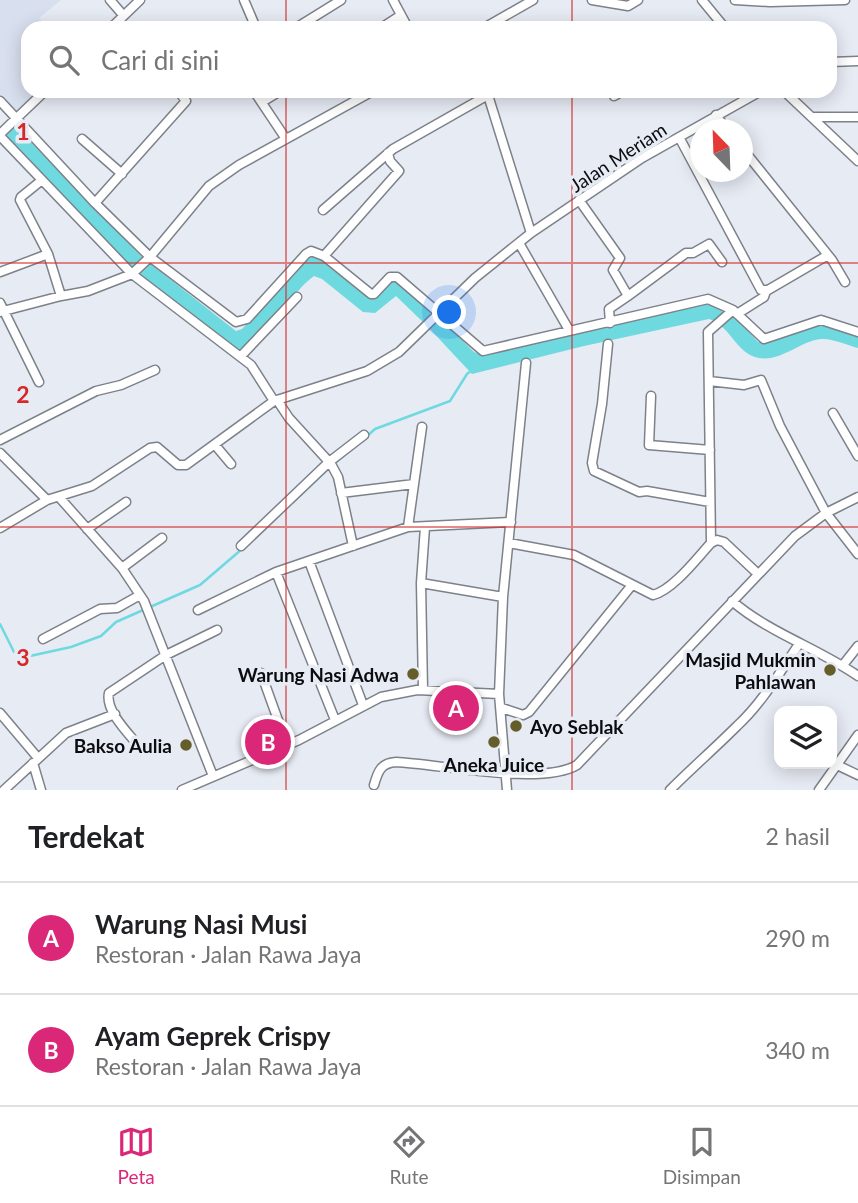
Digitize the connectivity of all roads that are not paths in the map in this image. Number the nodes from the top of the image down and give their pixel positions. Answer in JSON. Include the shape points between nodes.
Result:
{"nodes":[{"id":1,"x":110,"y":0,"type":"edge"},
{"id":2,"x":139,"y":0,"type":"edge"},
{"id":3,"x":244,"y":0,"type":"edge"},
{"id":4,"x":341,"y":0,"type":"edge"},
{"id":5,"x":393,"y":0,"type":"edge"},
{"id":6,"x":533,"y":0,"type":"edge"},
{"id":7,"x":592,"y":0,"type":"edge"},
{"id":8,"x":638,"y":0,"type":"edge"},
{"id":9,"x":702,"y":0,"type":"edge"},
{"id":10,"x":735,"y":0,"type":"edge"},
{"id":11,"x":817,"y":0,"type":"edge"},
{"id":12,"x":845,"y":0,"type":"edge"},
{"id":13,"x":122,"y":15,"type":"junction"},
{"id":14,"x":401,"y":15,"type":"junction"},
{"id":15,"x":117,"y":21,"type":"edge"},
{"id":16,"x":253,"y":21,"type":"edge"},
{"id":17,"x":307,"y":21,"type":"edge"},
{"id":18,"x":392,"y":21,"type":"edge"},
{"id":19,"x":404,"y":21,"type":"edge"},
{"id":20,"x":496,"y":21,"type":"edge"},
{"id":21,"x":717,"y":21,"type":"edge"},
{"id":22,"x":837,"y":61,"type":"edge"},
{"id":23,"x":858,"y":61,"type":"edge"},
{"id":24,"x":38,"y":98,"type":"edge"},
{"id":25,"x":184,"y":98,"type":"edge"},
{"id":26,"x":259,"y":98,"type":"edge"},
{"id":27,"x":269,"y":98,"type":"edge"},
{"id":28,"x":360,"y":98,"type":"edge"},
{"id":29,"x":479,"y":98,"type":"edge"},
{"id":30,"x":489,"y":98,"type":"edge"},
{"id":31,"x":748,"y":98,"type":"edge"},
{"id":32,"x":792,"y":98,"type":"edge"},
{"id":33,"x":0,"y":101,"type":"edge"},
{"id":34,"x":262,"y":102,"type":"junction"},
{"id":35,"x":716,"y":115,"type":"junction"},
{"id":36,"x":813,"y":117,"type":"junction"},
{"id":37,"x":858,"y":117,"type":"edge"},
{"id":38,"x":719,"y":119,"type":"edge"},
{"id":39,"x":14,"y":120,"type":"junction"},
{"id":40,"x":0,"y":134,"type":"edge"},
{"id":41,"x":679,"y":137,"type":"junction"},
{"id":42,"x":82,"y":139,"type":"dead end"},
{"id":43,"x":286,"y":139,"type":"junction"},
{"id":44,"x":388,"y":153,"type":"junction"},
{"id":45,"x":753,"y":161,"type":"edge"},
{"id":46,"x":858,"y":161,"type":"edge"},
{"id":47,"x":122,"y":174,"type":"junction"},
{"id":48,"x":42,"y":180,"type":"junction"},
{"id":49,"x":579,"y":200,"type":"junction"},
{"id":50,"x":95,"y":202,"type":"junction"},
{"id":51,"x":323,"y":210,"type":"dead end"},
{"id":52,"x":531,"y":233,"type":"junction"},
{"id":53,"x":519,"y":243,"type":"junction"},
{"id":54,"x":48,"y":254,"type":"junction"},
{"id":55,"x":828,"y":255,"type":"junction"},
{"id":56,"x":324,"y":256,"type":"junction"},
{"id":57,"x":148,"y":258,"type":"junction"},
{"id":58,"x":722,"y":262,"type":"dead end"},
{"id":59,"x":0,"y":272,"type":"edge"},
{"id":60,"x":134,"y":272,"type":"junction"},
{"id":61,"x":845,"y":282,"type":"dead end"},
{"id":62,"x":766,"y":291,"type":"junction"},
{"id":63,"x":61,"y":296,"type":"junction"},
{"id":64,"x":628,"y":296,"type":"junction"},
{"id":65,"x":297,"y":297,"type":"dead end"},
{"id":66,"x":1,"y":309,"type":"edge"},
{"id":67,"x":734,"y":312,"type":"junction"},
{"id":68,"x":438,"y":313,"type":"junction"},
{"id":69,"x":610,"y":323,"type":"junction"},
{"id":70,"x":569,"y":330,"type":"junction"},
{"id":71,"x":858,"y":332,"type":"edge"},
{"id":72,"x":608,"y":344,"type":"dead end"},
{"id":73,"x":241,"y":356,"type":"junction"},
{"id":74,"x":526,"y":363,"type":"dead end"},
{"id":75,"x":155,"y":370,"type":"dead end"},
{"id":76,"x":709,"y":381,"type":"junction"},
{"id":77,"x":39,"y":382,"type":"dead end"},
{"id":78,"x":651,"y":396,"type":"dead end"},
{"id":79,"x":276,"y":401,"type":"junction"},
{"id":80,"x":833,"y":413,"type":"dead end"},
{"id":81,"x":422,"y":427,"type":"dead end"},
{"id":82,"x":364,"y":435,"type":"dead end"},
{"id":83,"x":0,"y":440,"type":"edge"},
{"id":84,"x":215,"y":445,"type":"junction"},
{"id":85,"x":710,"y":450,"type":"junction"},
{"id":86,"x":0,"y":453,"type":"edge"},
{"id":87,"x":858,"y":456,"type":"edge"},
{"id":88,"x":231,"y":464,"type":"dead end"},
{"id":89,"x":331,"y":466,"type":"junction"},
{"id":90,"x":414,"y":484,"type":"junction"},
{"id":91,"x":341,"y":493,"type":"junction"},
{"id":92,"x":59,"y":497,"type":"junction"},
{"id":93,"x":858,"y":497,"type":"edge"},
{"id":94,"x":47,"y":500,"type":"junction"},
{"id":95,"x":126,"y":502,"type":"dead end"},
{"id":96,"x":710,"y":502,"type":"junction"},
{"id":97,"x":826,"y":513,"type":"junction"},
{"id":98,"x":511,"y":522,"type":"junction"},
{"id":99,"x":408,"y":527,"type":"junction"},
{"id":100,"x":425,"y":527,"type":"junction"},
{"id":101,"x":0,"y":528,"type":"edge"},
{"id":102,"x":87,"y":529,"type":"junction"},
{"id":103,"x":162,"y":538,"type":"dead end"},
{"id":104,"x":509,"y":543,"type":"junction"},
{"id":105,"x":711,"y":543,"type":"junction"},
{"id":106,"x":352,"y":546,"type":"junction"},
{"id":107,"x":241,"y":547,"type":"dead end"},
{"id":108,"x":858,"y":555,"type":"edge"},
{"id":109,"x":309,"y":561,"type":"junction"},
{"id":110,"x":122,"y":568,"type":"junction"},
{"id":111,"x":276,"y":572,"type":"junction"},
{"id":112,"x":758,"y":574,"type":"junction"},
{"id":113,"x":421,"y":583,"type":"junction"},
{"id":114,"x":632,"y":585,"type":"junction"},
{"id":115,"x":503,"y":597,"type":"junction"},
{"id":116,"x":142,"y":598,"type":"junction"},
{"id":117,"x":732,"y":601,"type":"junction"},
{"id":118,"x":198,"y":610,"type":"dead end"},
{"id":119,"x":217,"y":630,"type":"dead end"},
{"id":120,"x":43,"y":639,"type":"dead end"},
{"id":121,"x":799,"y":643,"type":"junction"},
{"id":122,"x":858,"y":646,"type":"edge"},
{"id":123,"x":166,"y":655,"type":"junction"},
{"id":124,"x":843,"y":665,"type":"junction"},
{"id":125,"x":261,"y":673,"type":"dead end"},
{"id":126,"x":858,"y":676,"type":"edge"},
{"id":127,"x":423,"y":690,"type":"junction"},
{"id":128,"x":499,"y":694,"type":"junction"},
{"id":129,"x":363,"y":705,"type":"junction"},
{"id":130,"x":502,"y":708,"type":"junction"},
{"id":131,"x":0,"y":713,"type":"edge"},
{"id":132,"x":115,"y":714,"type":"junction"},
{"id":133,"x":335,"y":720,"type":"junction"},
{"id":134,"x":858,"y":735,"type":"edge"},
{"id":135,"x":137,"y":744,"type":"dead end"},
{"id":136,"x":287,"y":745,"type":"junction"},
{"id":137,"x":36,"y":761,"type":"junction"},
{"id":138,"x":837,"y":765,"type":"joint"},
{"id":139,"x":834,"y":769,"type":"edge"},
{"id":140,"x":506,"y":773,"type":"junction"},
{"id":141,"x":858,"y":775,"type":"edge"},
{"id":142,"x":214,"y":776,"type":"junction"},
{"id":143,"x":374,"y":785,"type":"dead end"},
{"id":144,"x":4,"y":790,"type":"edge"},
{"id":145,"x":41,"y":790,"type":"edge"},
{"id":146,"x":182,"y":790,"type":"edge"},
{"id":147,"x":507,"y":790,"type":"edge"},
{"id":148,"x":670,"y":790,"type":"edge"},
{"id":149,"x":819,"y":790,"type":"edge"}],
"edges":[{"from":1,"to":13,"type":"street"},
{"from":2,"to":13,"type":"street"},
{"from":3,"to":16,"type":"street"},
{"from":4,"to":17,"type":"street"},
{"from":5,"to":14,"type":"street"},
{"from":6,"to":20,"type":"street"},
{"from":7,"to":8,"type":"street","via":[[628,6]]},
{"from":9,"to":21,"type":"street"},
{"from":10,"to":11,"type":"street"},
{"from":11,"to":12,"type":"street"},
{"from":13,"to":15,"type":"street"},
{"from":14,"to":18,"type":"street"},
{"from":14,"to":19,"type":"street"},
{"from":22,"to":23,"type":"street"},
{"from":24,"to":39,"type":"street"},
{"from":25,"to":47,"type":"street","via":[[186,102]]},
{"from":26,"to":34,"type":"street"},
{"from":27,"to":34,"type":"street"},
{"from":28,"to":43,"type":"street"},
{"from":29,"to":44,"type":"street"},
{"from":30,"to":52,"type":"street"},
{"from":31,"to":35,"type":"street","name":"Jalan Meriam"},
{"from":32,"to":36,"type":"street"},
{"from":33,"to":39,"type":"street"},
{"from":34,"to":43,"type":"street"},
{"from":35,"to":38,"type":"street"},
{"from":35,"to":41,"type":"street","name":"Jalan Meriam"},
{"from":36,"to":37,"type":"street"},
{"from":36,"to":46,"type":"street"},
{"from":39,"to":40,"type":"street"},
{"from":39,"to":50,"type":"street"},
{"from":40,"to":48,"type":"street"},
{"from":41,"to":49,"type":"street","name":"Jalan Meriam"},
{"from":41,"to":62,"type":"street","via":[[761,290]]},
{"from":42,"to":47,"type":"street"},
{"from":43,"to":57,"type":"street","via":[[209,186]]},
{"from":44,"to":51,"type":"street"},
{"from":44,"to":56,"type":"street","via":[[399,172]]},
{"from":45,"to":55,"type":"street"},
{"from":47,"to":50,"type":"street"},
{"from":48,"to":54,"type":"street","via":[[20,200]]},
{"from":48,"to":60,"type":"street"},
{"from":49,"to":52,"type":"street","name":"Jalan Meriam"},
{"from":49,"to":64,"type":"street","via":[[620,257],[613,270]]},
{"from":50,"to":57,"type":"street"},
{"from":52,"to":53,"type":"street","name":"Jalan Meriam"},
{"from":53,"to":68,"type":"street","name":"Jalan Meriam"},
{"from":53,"to":70,"type":"street"},
{"from":54,"to":59,"type":"street"},
{"from":54,"to":63,"type":"street"},
{"from":55,"to":61,"type":"street"},
{"from":55,"to":62,"type":"street"},
{"from":56,"to":57,"type":"street","via":[[306,254],[241,322]]},
{"from":56,"to":68,"type":"street","via":[[371,294],[390,277],[397,277]]},
{"from":57,"to":60,"type":"street"},
{"from":58,"to":64,"type":"street","via":[[709,244],[686,253]]},
{"from":60,"to":63,"type":"street","via":[[105,286]]},
{"from":60,"to":73,"type":"street"},
{"from":62,"to":67,"type":"street","via":[[764,297]]},
{"from":63,"to":66,"type":"street"},
{"from":64,"to":69,"type":"street","via":[[609,309]]},
{"from":65,"to":73,"type":"street"},
{"from":66,"to":77,"type":"street"},
{"from":67,"to":69,"type":"street","via":[[708,299]]},
{"from":67,"to":71,"type":"street","via":[[764,339],[821,320]]},
{"from":67,"to":76,"type":"street","via":[[708,332]]},
{"from":68,"to":70,"type":"street","via":[[483,351]]},
{"from":68,"to":79,"type":"street","name":"Jalan Meriam","via":[[399,352],[367,371]]},
{"from":69,"to":70,"type":"street"},
{"from":72,"to":96,"type":"street","via":[[594,471],[639,492]]},
{"from":73,"to":79,"type":"street"},
{"from":74,"to":98,"type":"street"},
{"from":75,"to":83,"type":"street","via":[[96,391]]},
{"from":76,"to":85,"type":"street"},
{"from":76,"to":97,"type":"street","via":[[744,385],[762,381]]},
{"from":78,"to":85,"type":"street","via":[[649,445]]},
{"from":79,"to":84,"type":"street","name":"Jalan Meriam"},
{"from":79,"to":89,"type":"street"},
{"from":80,"to":87,"type":"street"},
{"from":81,"to":90,"type":"street"},
{"from":82,"to":89,"type":"street"},
{"from":84,"to":88,"type":"street"},
{"from":84,"to":92,"type":"street","name":"Jalan Meriam","via":[[182,466],[157,447],[150,448],[92,486]]},
{"from":85,"to":96,"type":"street"},
{"from":86,"to":94,"type":"street"},
{"from":89,"to":91,"type":"street"},
{"from":89,"to":107,"type":"street"},
{"from":90,"to":91,"type":"street"},
{"from":90,"to":99,"type":"street"},
{"from":91,"to":106,"type":"street"},
{"from":92,"to":94,"type":"street"},
{"from":92,"to":102,"type":"street"},
{"from":93,"to":97,"type":"street"},
{"from":94,"to":101,"type":"street"},
{"from":95,"to":102,"type":"street"},
{"from":96,"to":105,"type":"street"},
{"from":97,"to":108,"type":"street"},
{"from":97,"to":112,"type":"street","via":[[795,536]]},
{"from":98,"to":100,"type":"street"},
{"from":98,"to":104,"type":"street"},
{"from":99,"to":100,"type":"street"},
{"from":99,"to":106,"type":"street"},
{"from":100,"to":113,"type":"street"},
{"from":102,"to":110,"type":"street"},
{"from":103,"to":110,"type":"street"},
{"from":104,"to":114,"type":"street","via":[[574,555]]},
{"from":104,"to":115,"type":"street"},
{"from":105,"to":112,"type":"street","via":[[724,542]]},
{"from":105,"to":114,"type":"street","via":[[662,592],[650,595]]},
{"from":106,"to":109,"type":"street"},
{"from":109,"to":111,"type":"street"},
{"from":109,"to":129,"type":"street"},
{"from":110,"to":116,"type":"street"},
{"from":111,"to":118,"type":"street"},
{"from":111,"to":133,"type":"street"},
{"from":112,"to":117,"type":"street"},
{"from":113,"to":115,"type":"street"},
{"from":113,"to":127,"type":"street"},
{"from":114,"to":130,"type":"street","via":[[529,712],[523,715]]},
{"from":115,"to":128,"type":"street"},
{"from":116,"to":120,"type":"street","via":[[100,610]]},
{"from":116,"to":123,"type":"street"},
{"from":117,"to":121,"type":"street"},
{"from":117,"to":140,"type":"street","via":[[577,765],[561,773]]},
{"from":119,"to":123,"type":"street"},
{"from":121,"to":124,"type":"street"},
{"from":121,"to":148,"type":"street","via":[[738,726]]},
{"from":122,"to":124,"type":"street"},
{"from":123,"to":132,"type":"street","via":[[109,693],[107,699]]},
{"from":123,"to":142,"type":"street"},
{"from":124,"to":126,"type":"street"},
{"from":125,"to":136,"type":"street"},
{"from":127,"to":128,"type":"street"},
{"from":127,"to":129,"type":"street"},
{"from":128,"to":130,"type":"street"},
{"from":129,"to":133,"type":"street"},
{"from":130,"to":140,"type":"street"},
{"from":131,"to":137,"type":"street"},
{"from":132,"to":135,"type":"street"},
{"from":132,"to":137,"type":"street","via":[[70,731]]},
{"from":133,"to":136,"type":"street"},
{"from":134,"to":138,"type":"street"},
{"from":136,"to":142,"type":"street"},
{"from":137,"to":144,"type":"street"},
{"from":137,"to":145,"type":"street"},
{"from":138,"to":141,"type":"street"},
{"from":139,"to":149,"type":"street"},
{"from":140,"to":143,"type":"street","via":[[396,762],[383,765]]},
{"from":140,"to":147,"type":"street"},
{"from":142,"to":146,"type":"street"}]}
